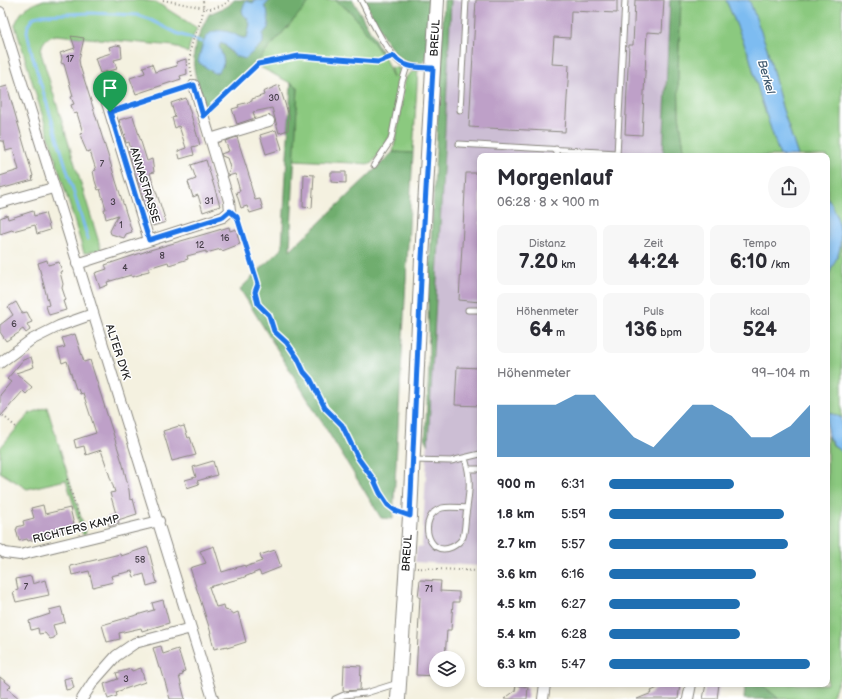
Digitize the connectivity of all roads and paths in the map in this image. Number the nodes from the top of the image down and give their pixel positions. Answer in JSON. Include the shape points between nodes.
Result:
{"nodes":[{"id":1,"x":163,"y":0,"type":"edge"},
{"id":2,"x":202,"y":0,"type":"edge"},
{"id":3,"x":229,"y":0,"type":"edge"},
{"id":4,"x":361,"y":0,"type":"edge"},
{"id":5,"x":437,"y":0,"type":"edge"},
{"id":6,"x":466,"y":0,"type":"edge"},
{"id":7,"x":625,"y":0,"type":"edge"},
{"id":8,"x":204,"y":8,"type":"junction"},
{"id":9,"x":0,"y":12,"type":"edge"},
{"id":10,"x":394,"y":56,"type":"junction"},
{"id":11,"x":407,"y":66,"type":"junction"},
{"id":12,"x":433,"y":68,"type":"junction"},
{"id":13,"x":194,"y":85,"type":"junction"},
{"id":14,"x":103,"y":90,"type":"dead end"},
{"id":15,"x":460,"y":110,"type":"dead end"},
{"id":16,"x":110,"y":112,"type":"junction"},
{"id":17,"x":203,"y":116,"type":"junction"},
{"id":18,"x":269,"y":121,"type":"dead end"},
{"id":19,"x":210,"y":139,"type":"junction"},
{"id":20,"x":459,"y":144,"type":"dead end"},
{"id":21,"x":556,"y":149,"type":"junction"},
{"id":22,"x":556,"y":153,"type":"edge"},
{"id":23,"x":605,"y":153,"type":"edge"},
{"id":24,"x":617,"y":153,"type":"edge"},
{"id":25,"x":374,"y":165,"type":"dead end"},
{"id":26,"x":53,"y":188,"type":"junction"},
{"id":27,"x":0,"y":203,"type":"edge"},
{"id":28,"x":230,"y":211,"type":"junction"},
{"id":29,"x":149,"y":240,"type":"junction"},
{"id":30,"x":76,"y":264,"type":"junction"},
{"id":31,"x":468,"y":310,"type":"dead end"},
{"id":32,"x":477,"y":310,"type":"edge"},
{"id":33,"x":93,"y":314,"type":"junction"},
{"id":34,"x":0,"y":363,"type":"edge"},
{"id":35,"x":0,"y":413,"type":"edge"},
{"id":36,"x":17,"y":428,"type":"dead end"},
{"id":37,"x":477,"y":455,"type":"edge"},
{"id":38,"x":465,"y":458,"type":"junction"},
{"id":39,"x":412,"y":460,"type":"junction"},
{"id":40,"x":468,"y":469,"type":"junction"},
{"id":41,"x":477,"y":469,"type":"edge"},
{"id":42,"x":67,"y":479,"type":"dead end"},
{"id":43,"x":467,"y":508,"type":"junction"},
{"id":44,"x":410,"y":516,"type":"junction"},
{"id":45,"x":159,"y":521,"type":"junction"},
{"id":46,"x":86,"y":539,"type":"junction"},
{"id":47,"x":2,"y":555,"type":"edge"},
{"id":48,"x":406,"y":568,"type":"junction"},
{"id":49,"x":477,"y":571,"type":"edge"},
{"id":50,"x":191,"y":628,"type":"junction"},
{"id":51,"x":399,"y":683,"type":"junction"},
{"id":52,"x":545,"y":687,"type":"edge"},
{"id":53,"x":690,"y":687,"type":"edge"},
{"id":54,"x":82,"y":699,"type":"edge"},
{"id":55,"x":213,"y":699,"type":"edge"},
{"id":56,"x":335,"y":699,"type":"edge"},
{"id":57,"x":398,"y":699,"type":"edge"},
{"id":58,"x":543,"y":699,"type":"edge"},
{"id":59,"x":688,"y":699,"type":"edge"}],
"edges":[{"from":1,"to":8,"type":"path"},
{"from":2,"to":8,"type":"path"},
{"from":3,"to":8,"type":"path","via":[[210,9]]},
{"from":4,"to":10,"type":"lane"},
{"from":5,"to":12,"type":"main road","name":"BREUL"},
{"from":6,"to":15,"type":"lane"},
{"from":7,"to":24,"type":"lane"},
{"from":8,"to":13,"type":"path","via":[[191,46]]},
{"from":9,"to":26,"type":"street","name":"ALTER DYK"},
{"from":10,"to":11,"type":"lane"},
{"from":10,"to":17,"type":"path","via":[[378,62],[299,56],[258,64]]},
{"from":11,"to":12,"type":"lane"},
{"from":11,"to":25,"type":"lane","via":[[391,140]]},
{"from":12,"to":39,"type":"main road","name":"BREUL"},
{"from":13,"to":16,"type":"path"},
{"from":13,"to":17,"type":"street"},
{"from":14,"to":16,"type":"street","name":"ANNASTRASSE"},
{"from":16,"to":29,"type":"street","name":"ANNASTRASSE"},
{"from":17,"to":19,"type":"street"},
{"from":18,"to":19,"type":"street"},
{"from":19,"to":28,"type":"street"},
{"from":20,"to":21,"type":"lane"},
{"from":21,"to":22,"type":"lane"},
{"from":21,"to":23,"type":"lane"},
{"from":26,"to":27,"type":"street"},
{"from":26,"to":30,"type":"street","name":"ALTER DYK"},
{"from":28,"to":29,"type":"street","name":"ANNASTRASSE","via":[[223,217]]},
{"from":28,"to":44,"type":"path","via":[[237,217],[258,284],[255,292],[258,304],[269,315],[274,331],[287,343],[298,359],[325,408],[342,425],[358,458],[388,505]]},
{"from":29,"to":30,"type":"street","name":"ANNASTRASSE"},
{"from":30,"to":33,"type":"street","name":"ALTER DYK"},
{"from":31,"to":32,"type":"lane"},
{"from":33,"to":34,"type":"street","via":[[38,336]]},
{"from":33,"to":45,"type":"street","name":"ALTER DYK"},
{"from":35,"to":36,"type":"path"},
{"from":37,"to":38,"type":"lane"},
{"from":38,"to":39,"type":"lane","via":[[451,462]]},
{"from":38,"to":40,"type":"lane"},
{"from":39,"to":44,"type":"main road","name":"BREUL"},
{"from":40,"to":41,"type":"lane"},
{"from":40,"to":43,"type":"lane","via":[[470,491]]},
{"from":42,"to":46,"type":"path"},
{"from":43,"to":43,"type":"lane","via":[[463,536],[458,543],[450,548],[440,548],[433,544],[428,537],[427,528],[434,513],[442,508]]},
{"from":44,"to":48,"type":"main road","name":"BREUL"},
{"from":45,"to":46,"type":"street","name":"RICHTERS KAMP"},
{"from":45,"to":50,"type":"street","name":"ALTER DYK"},
{"from":46,"to":47,"type":"street","name":"RICHTERS KAMP","via":[[20,555]]},
{"from":48,"to":49,"type":"path"},
{"from":48,"to":51,"type":"main road","name":"BREUL"},
{"from":50,"to":54,"type":"street","via":[[135,644],[122,652],[93,682]]},
{"from":50,"to":55,"type":"street","name":"ALTER DYK"},
{"from":51,"to":56,"type":"lane"},
{"from":51,"to":57,"type":"main road","name":"BREUL"},
{"from":52,"to":58,"type":"street"},
{"from":53,"to":59,"type":"street"}]}
